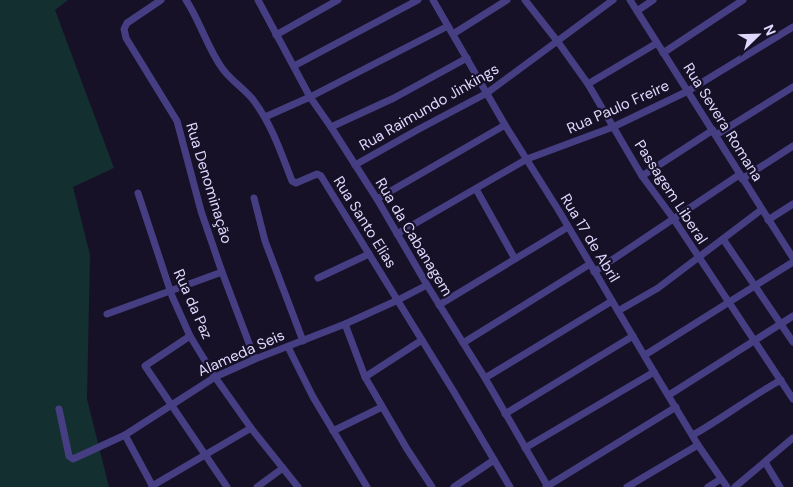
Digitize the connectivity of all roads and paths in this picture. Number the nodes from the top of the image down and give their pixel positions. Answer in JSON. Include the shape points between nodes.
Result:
{"nodes":[{"id":1,"x":161,"y":0,"type":"edge"},
{"id":2,"x":338,"y":0,"type":"edge"},
{"id":3,"x":418,"y":0,"type":"edge"},
{"id":4,"x":433,"y":0,"type":"edge"},
{"id":5,"x":507,"y":0,"type":"edge"},
{"id":6,"x":525,"y":0,"type":"edge"},
{"id":7,"x":612,"y":0,"type":"edge"},
{"id":8,"x":630,"y":0,"type":"edge"},
{"id":9,"x":653,"y":0,"type":"edge"},
{"id":10,"x":744,"y":0,"type":"edge"},
{"id":11,"x":260,"y":1,"type":"edge"},
{"id":12,"x":188,"y":2,"type":"edge"},
{"id":13,"x":637,"y":11,"type":"junction"},
{"id":14,"x":448,"y":26,"type":"junction"},
{"id":15,"x":793,"y":27,"type":"edge"},
{"id":16,"x":276,"y":34,"type":"junction"},
{"id":17,"x":452,"y":34,"type":"junction"},
{"id":18,"x":558,"y":42,"type":"junction"},
{"id":19,"x":657,"y":43,"type":"junction"},
{"id":20,"x":663,"y":53,"type":"junction"},
{"id":21,"x":467,"y":58,"type":"junction"},
{"id":22,"x":294,"y":66,"type":"junction"},
{"id":23,"x":588,"y":84,"type":"junction"},
{"id":24,"x":793,"y":88,"type":"edge"},
{"id":25,"x":688,"y":91,"type":"junction"},
{"id":26,"x":487,"y":93,"type":"junction"},
{"id":27,"x":310,"y":97,"type":"junction"},
{"id":28,"x":265,"y":117,"type":"junction"},
{"id":29,"x":505,"y":125,"type":"junction"},
{"id":30,"x":331,"y":127,"type":"junction"},
{"id":31,"x":613,"y":128,"type":"junction"},
{"id":32,"x":714,"y":133,"type":"junction"},
{"id":33,"x":793,"y":146,"type":"edge"},
{"id":34,"x":527,"y":159,"type":"junction"},
{"id":35,"x":355,"y":165,"type":"junction"},
{"id":36,"x":642,"y":176,"type":"junction"},
{"id":37,"x":741,"y":177,"type":"junction"},
{"id":38,"x":476,"y":189,"type":"junction"},
{"id":39,"x":138,"y":193,"type":"dead end"},
{"id":40,"x":254,"y":198,"type":"dead end"},
{"id":41,"x":377,"y":199,"type":"junction"},
{"id":42,"x":793,"y":204,"type":"edge"},
{"id":43,"x":761,"y":210,"type":"junction"},
{"id":44,"x":673,"y":218,"type":"junction"},
{"id":45,"x":768,"y":220,"type":"junction"},
{"id":46,"x":568,"y":228,"type":"junction"},
{"id":47,"x":397,"y":234,"type":"junction"},
{"id":48,"x":723,"y":239,"type":"junction"},
{"id":49,"x":369,"y":254,"type":"junction"},
{"id":50,"x":698,"y":258,"type":"junction"},
{"id":51,"x":515,"y":259,"type":"junction"},
{"id":52,"x":793,"y":260,"type":"edge"},
{"id":53,"x":590,"y":264,"type":"junction"},
{"id":54,"x":222,"y":272,"type":"junction"},
{"id":55,"x":594,"y":272,"type":"junction"},
{"id":56,"x":318,"y":278,"type":"dead end"},
{"id":57,"x":427,"y":285,"type":"junction"},
{"id":58,"x":755,"y":287,"type":"junction"},
{"id":59,"x":170,"y":291,"type":"junction"},
{"id":60,"x":398,"y":300,"type":"junction"},
{"id":61,"x":612,"y":301,"type":"junction"},
{"id":62,"x":729,"y":303,"type":"junction"},
{"id":63,"x":439,"y":305,"type":"junction"},
{"id":64,"x":618,"y":311,"type":"junction"},
{"id":65,"x":107,"y":314,"type":"dead end"},
{"id":66,"x":793,"y":316,"type":"edge"},
{"id":67,"x":781,"y":322,"type":"junction"},
{"id":68,"x":345,"y":324,"type":"junction"},
{"id":69,"x":190,"y":336,"type":"junction"},
{"id":70,"x":633,"y":336,"type":"junction"},
{"id":71,"x":422,"y":340,"type":"junction"},
{"id":72,"x":754,"y":340,"type":"junction"},
{"id":73,"x":303,"y":341,"type":"junction"},
{"id":74,"x":793,"y":342,"type":"edge"},
{"id":75,"x":463,"y":343,"type":"junction"},
{"id":76,"x":288,"y":347,"type":"junction"},
{"id":77,"x":645,"y":355,"type":"junction"},
{"id":78,"x":255,"y":359,"type":"junction"},
{"id":79,"x":654,"y":372,"type":"junction"},
{"id":80,"x":215,"y":377,"type":"junction"},
{"id":81,"x":365,"y":377,"type":"junction"},
{"id":82,"x":485,"y":378,"type":"junction"},
{"id":83,"x":781,"y":380,"type":"junction"},
{"id":84,"x":669,"y":395,"type":"junction"},
{"id":85,"x":793,"y":399,"type":"edge"},
{"id":86,"x":171,"y":405,"type":"junction"},
{"id":87,"x":382,"y":407,"type":"junction"},
{"id":88,"x":676,"y":407,"type":"junction"},
{"id":89,"x":59,"y":409,"type":"dead end"},
{"id":90,"x":505,"y":414,"type":"junction"},
{"id":91,"x":251,"y":428,"type":"junction"},
{"id":92,"x":334,"y":431,"type":"junction"},
{"id":93,"x":125,"y":435,"type":"junction"},
{"id":94,"x":693,"y":435,"type":"junction"},
{"id":95,"x":793,"y":438,"type":"edge"},
{"id":96,"x":698,"y":445,"type":"junction"},
{"id":97,"x":525,"y":448,"type":"junction"},
{"id":98,"x":204,"y":455,"type":"junction"},
{"id":99,"x":494,"y":460,"type":"junction"},
{"id":100,"x":765,"y":462,"type":"junction"},
{"id":101,"x":283,"y":468,"type":"junction"},
{"id":102,"x":721,"y":479,"type":"junction"},
{"id":103,"x":152,"y":487,"type":"edge"},
{"id":104,"x":227,"y":487,"type":"edge"},
{"id":105,"x":257,"y":487,"type":"edge"},
{"id":106,"x":298,"y":487,"type":"edge"},
{"id":107,"x":367,"y":487,"type":"edge"},
{"id":108,"x":432,"y":487,"type":"edge"},
{"id":109,"x":454,"y":487,"type":"edge"},
{"id":110,"x":510,"y":487,"type":"edge"},
{"id":111,"x":547,"y":487,"type":"edge"},
{"id":112,"x":627,"y":487,"type":"edge"},
{"id":113,"x":708,"y":487,"type":"edge"},
{"id":114,"x":727,"y":487,"type":"edge"},
{"id":115,"x":735,"y":487,"type":"edge"},
{"id":116,"x":780,"y":487,"type":"edge"}],
"edges":[{"from":1,"to":54,"type":"street","name":"Rua Denominação","via":[[128,23],[124,29],[126,38],[177,121],[201,211]]},
{"from":2,"to":16,"type":"street"},
{"from":3,"to":22,"type":"street"},
{"from":4,"to":14,"type":"street","name":"Rua 17 de Abril"},
{"from":5,"to":17,"type":"street"},
{"from":6,"to":18,"type":"street","name":"Passagem Liberal"},
{"from":7,"to":18,"type":"street","name":"Rua Raimundo Jinkings"},
{"from":8,"to":13,"type":"street","name":"Rua Severa Romana"},
{"from":9,"to":13,"type":"street"},
{"from":10,"to":20,"type":"street"},
{"from":11,"to":16,"type":"street","name":"Rua da Cabanagem"},
{"from":12,"to":28,"type":"street","name":"Rua Santo Elias","via":[[222,69],[253,99]]},
{"from":13,"to":19,"type":"street","name":"Rua Severa Romana"},
{"from":14,"to":17,"type":"street","name":"Rua 17 de Abril"},
{"from":14,"to":27,"type":"street"},
{"from":15,"to":25,"type":"street","name":"Rua Paulo Freire"},
{"from":16,"to":22,"type":"street","name":"Rua da Cabanagem"},
{"from":17,"to":21,"type":"street","name":"Rua 17 de Abril"},
{"from":18,"to":23,"type":"street","name":"Passagem Liberal"},
{"from":18,"to":26,"type":"street","name":"Rua Raimundo Jinkings"},
{"from":19,"to":20,"type":"street","name":"Rua Severa Romana"},
{"from":19,"to":23,"type":"street"},
{"from":20,"to":25,"type":"street","name":"Rua Severa Romana"},
{"from":21,"to":26,"type":"street","name":"Rua 17 de Abril"},
{"from":21,"to":30,"type":"street","via":[[394,98]]},
{"from":22,"to":27,"type":"street","name":"Rua da Cabanagem"},
{"from":23,"to":31,"type":"street","name":"Passagem Liberal"},
{"from":24,"to":32,"type":"street"},
{"from":25,"to":31,"type":"street","name":"Rua Paulo Freire"},
{"from":25,"to":32,"type":"street","name":"Rua Severa Romana"},
{"from":26,"to":29,"type":"street","name":"Rua 17 de Abril"},
{"from":26,"to":35,"type":"street","name":"Rua Raimundo Jinkings"},
{"from":27,"to":28,"type":"street"},
{"from":27,"to":30,"type":"street","name":"Rua da Cabanagem"},
{"from":28,"to":49,"type":"street","name":"Rua Santo Elias","via":[[292,181],[296,183],[317,174],[321,176]]},
{"from":29,"to":34,"type":"street","name":"Rua 17 de Abril"},
{"from":29,"to":41,"type":"street"},
{"from":30,"to":35,"type":"street","name":"Rua da Cabanagem"},
{"from":31,"to":34,"type":"street","name":"Rua Paulo Freire"},
{"from":31,"to":36,"type":"street","name":"Passagem Liberal"},
{"from":32,"to":36,"type":"street"},
{"from":32,"to":37,"type":"street","name":"Rua Severa Romana"},
{"from":33,"to":37,"type":"street"},
{"from":34,"to":38,"type":"street","name":"Rua Paulo Freire"},
{"from":34,"to":46,"type":"street","name":"Rua 17 de Abril"},
{"from":35,"to":41,"type":"street","name":"Rua da Cabanagem"},
{"from":36,"to":44,"type":"street","name":"Passagem Liberal"},
{"from":37,"to":43,"type":"street","name":"Rua Severa Romana"},
{"from":37,"to":44,"type":"street"},
{"from":38,"to":47,"type":"street","name":"Rua Paulo Freire"},
{"from":38,"to":51,"type":"street"},
{"from":39,"to":59,"type":"street","name":"Rua da Paz"},
{"from":40,"to":73,"type":"street","via":[[265,241]]},
{"from":41,"to":47,"type":"street","name":"Rua da Cabanagem"},
{"from":42,"to":45,"type":"street"},
{"from":43,"to":45,"type":"street","name":"Rua Severa Romana"},
{"from":43,"to":48,"type":"street"},
{"from":44,"to":50,"type":"street","name":"Passagem Liberal"},
{"from":44,"to":55,"type":"street"},
{"from":45,"to":52,"type":"street","name":"Rua Severa Romana"},
{"from":46,"to":51,"type":"street"},
{"from":46,"to":53,"type":"street","name":"Rua 17 de Abril"},
{"from":47,"to":57,"type":"street","name":"Rua da Cabanagem"},
{"from":48,"to":50,"type":"street"},
{"from":48,"to":58,"type":"street"},
{"from":49,"to":56,"type":"street"},
{"from":49,"to":60,"type":"street","name":"Rua Santo Elias"},
{"from":50,"to":62,"type":"street","name":"Passagem Liberal"},
{"from":50,"to":64,"type":"street","via":[[658,288]]},
{"from":51,"to":63,"type":"street"},
{"from":52,"to":58,"type":"street"},
{"from":53,"to":55,"type":"street","name":"Rua 17 de Abril"},
{"from":53,"to":75,"type":"street"},
{"from":54,"to":59,"type":"street"},
{"from":54,"to":78,"type":"street","name":"Rua Denominação"},
{"from":55,"to":61,"type":"street","name":"Rua 17 de Abril"},
{"from":57,"to":60,"type":"street","name":"Alameda Seis"},
{"from":57,"to":63,"type":"street","name":"Rua da Cabanagem"},
{"from":58,"to":62,"type":"street"},
{"from":58,"to":67,"type":"street"},
{"from":59,"to":65,"type":"street"},
{"from":59,"to":69,"type":"street","name":"Rua da Paz"},
{"from":60,"to":68,"type":"street","name":"Alameda Seis"},
{"from":60,"to":71,"type":"street","name":"Rua Santo Elias"},
{"from":61,"to":64,"type":"street","name":"Rua 17 de Abril"},
{"from":61,"to":82,"type":"street"},
{"from":62,"to":72,"type":"street","name":"Passagem Liberal"},
{"from":62,"to":77,"type":"street"},
{"from":63,"to":75,"type":"street","name":"Rua da Cabanagem"},
{"from":64,"to":70,"type":"street","name":"Rua 17 de Abril"},
{"from":66,"to":67,"type":"street"},
{"from":67,"to":72,"type":"street"},
{"from":67,"to":74,"type":"street"},
{"from":68,"to":73,"type":"street","name":"Alameda Seis"},
{"from":68,"to":81,"type":"street"},
{"from":69,"to":80,"type":"street","name":"Rua da Paz"},
{"from":69,"to":86,"type":"street","via":[[145,366]]},
{"from":70,"to":77,"type":"street","name":"Rua 17 de Abril"},
{"from":70,"to":90,"type":"street"},
{"from":71,"to":81,"type":"street"},
{"from":71,"to":99,"type":"street","name":"Rua Santo Elias"},
{"from":72,"to":83,"type":"street","name":"Passagem Liberal"},
{"from":72,"to":84,"type":"street"},
{"from":73,"to":76,"type":"street","name":"Alameda Seis"},
{"from":75,"to":82,"type":"street","name":"Rua da Cabanagem"},
{"from":76,"to":78,"type":"street","name":"Alameda Seis"},
{"from":76,"to":92,"type":"street"},
{"from":77,"to":79,"type":"street","name":"Rua 17 de Abril"},
{"from":78,"to":80,"type":"street","name":"Alameda Seis"},
{"from":79,"to":84,"type":"street","name":"Rua 17 de Abril"},
{"from":79,"to":97,"type":"street"},
{"from":80,"to":86,"type":"street","name":"Alameda Seis"},
{"from":80,"to":91,"type":"street","name":"Rua da Paz"},
{"from":81,"to":87,"type":"street"},
{"from":82,"to":90,"type":"street","name":"Rua da Cabanagem"},
{"from":83,"to":85,"type":"street","name":"Passagem Liberal"},
{"from":83,"to":94,"type":"street"},
{"from":84,"to":88,"type":"street","name":"Rua 17 de Abril"},
{"from":86,"to":93,"type":"street","name":"Alameda Seis"},
{"from":86,"to":98,"type":"street"},
{"from":87,"to":92,"type":"street"},
{"from":87,"to":108,"type":"street"},
{"from":88,"to":94,"type":"street","name":"Rua 17 de Abril"},
{"from":88,"to":111,"type":"street"},
{"from":89,"to":93,"type":"street","name":"Alameda Seis","via":[[69,456],[73,459]]},
{"from":90,"to":97,"type":"street","name":"Rua da Cabanagem"},
{"from":91,"to":98,"type":"street"},
{"from":91,"to":101,"type":"street","name":"Rua da Paz"},
{"from":92,"to":107,"type":"street"},
{"from":93,"to":103,"type":"street"},
{"from":94,"to":96,"type":"street","name":"Rua 17 de Abril"},
{"from":95,"to":100,"type":"street"},
{"from":96,"to":102,"type":"street","name":"Rua 17 de Abril"},
{"from":96,"to":112,"type":"street"},
{"from":97,"to":111,"type":"street","name":"Rua da Cabanagem"},
{"from":98,"to":103,"type":"street"},
{"from":98,"to":104,"type":"street"},
{"from":99,"to":109,"type":"street"},
{"from":99,"to":110,"type":"street","name":"Rua Santo Elias"},
{"from":100,"to":115,"type":"street"},
{"from":100,"to":116,"type":"street"},
{"from":101,"to":105,"type":"street"},
{"from":101,"to":106,"type":"street","name":"Rua da Paz"},
{"from":102,"to":113,"type":"street"},
{"from":102,"to":114,"type":"street","name":"Rua 17 de Abril"}]}
